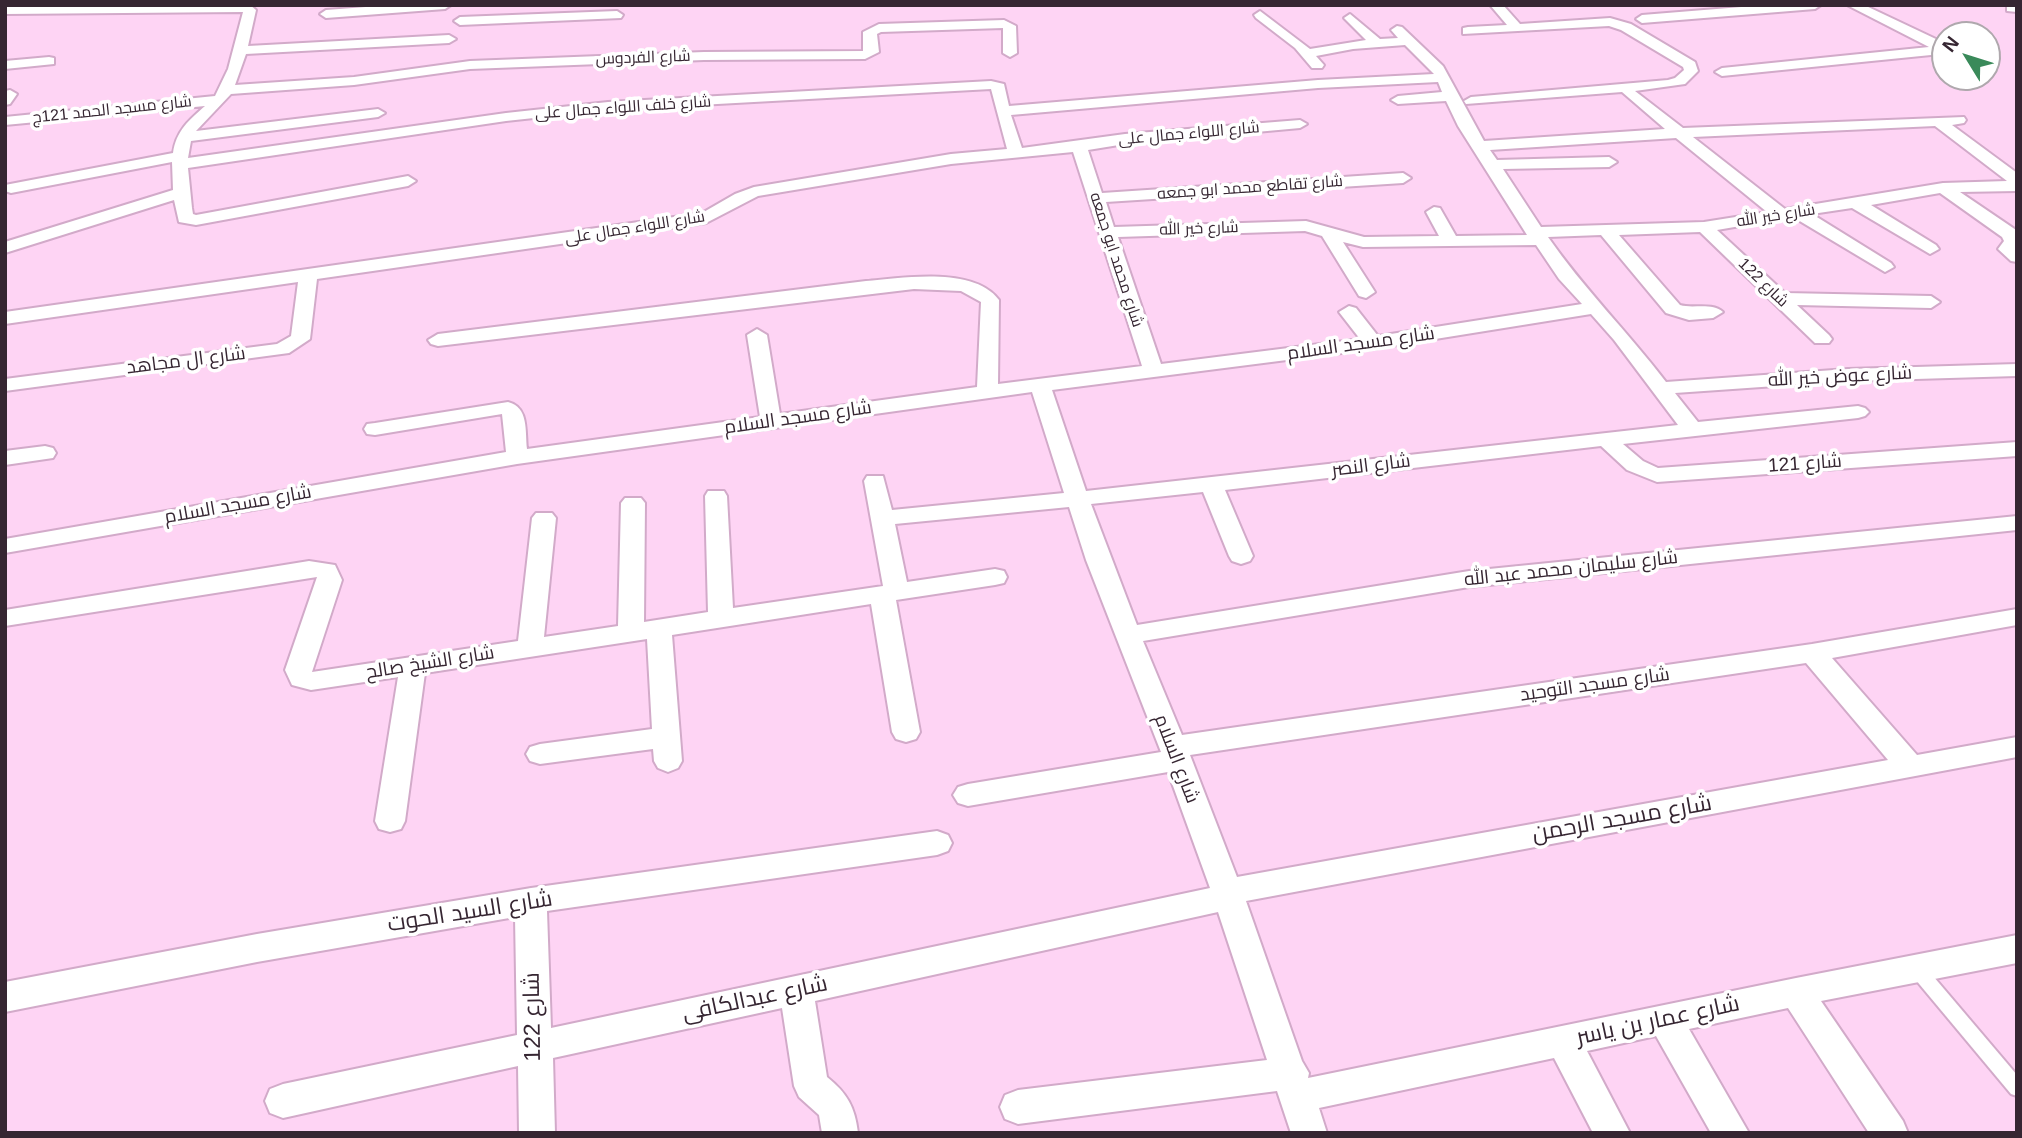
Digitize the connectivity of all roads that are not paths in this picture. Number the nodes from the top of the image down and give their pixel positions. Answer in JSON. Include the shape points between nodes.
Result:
{"nodes":[{"id":1,"x":445,"y":5,"type":"edge"},
{"id":2,"x":1496,"y":5,"type":"edge"},
{"id":3,"x":1815,"y":5,"type":"edge"},
{"id":4,"x":1853,"y":5,"type":"edge"},
{"id":5,"x":22,"y":8,"type":"edge"},
{"id":6,"x":1747,"y":8,"type":"edge"},
{"id":7,"x":5,"y":10,"type":"edge"},
{"id":8,"x":326,"y":14,"type":"dead end"},
{"id":9,"x":617,"y":15,"type":"dead end"},
{"id":10,"x":1260,"y":15,"type":"dead end"},
{"id":11,"x":1350,"y":18,"type":"dead end"},
{"id":12,"x":1642,"y":19,"type":"dead end"},
{"id":13,"x":5,"y":22,"type":"edge"},
{"id":14,"x":1516,"y":27,"type":"junction"},
{"id":15,"x":1468,"y":31,"type":"dead end"},
{"id":16,"x":449,"y":39,"type":"junction"},
{"id":17,"x":1377,"y":43,"type":"junction"},
{"id":18,"x":241,"y":50,"type":"junction"},
{"id":19,"x":1010,"y":53,"type":"dead end"},
{"id":20,"x":1308,"y":53,"type":"junction"},
{"id":21,"x":49,"y":61,"type":"dead end"},
{"id":22,"x":5,"y":65,"type":"edge"},
{"id":23,"x":442,"y":68,"type":"junction"},
{"id":24,"x":1722,"y":72,"type":"dead end"},
{"id":25,"x":1442,"y":78,"type":"junction"},
{"id":26,"x":1331,"y":83,"type":"junction"},
{"id":27,"x":1629,"y":93,"type":"dead end"},
{"id":28,"x":222,"y":95,"type":"junction"},
{"id":29,"x":1451,"y":96,"type":"junction"},
{"id":30,"x":1398,"y":100,"type":"dead end"},
{"id":31,"x":1471,"y":101,"type":"dead end"},
{"id":32,"x":1002,"y":111,"type":"junction"},
{"id":33,"x":378,"y":113,"type":"dead end"},
{"id":34,"x":1958,"y":120,"type":"dead end"},
{"id":35,"x":5,"y":121,"type":"edge"},
{"id":36,"x":1938,"y":121,"type":"junction"},
{"id":37,"x":1300,"y":124,"type":"dead end"},
{"id":38,"x":1677,"y":133,"type":"junction"},
{"id":39,"x":184,"y":137,"type":"junction"},
{"id":40,"x":1480,"y":146,"type":"junction"},
{"id":41,"x":1079,"y":147,"type":"junction"},
{"id":42,"x":1016,"y":153,"type":"junction"},
{"id":43,"x":181,"y":160,"type":"junction"},
{"id":44,"x":1609,"y":162,"type":"dead end"},
{"id":45,"x":1493,"y":165,"type":"junction"},
{"id":46,"x":1403,"y":178,"type":"dead end"},
{"id":47,"x":408,"y":181,"type":"dead end"},
{"id":48,"x":2017,"y":184,"type":"edge"},
{"id":49,"x":11,"y":188,"type":"dead end"},
{"id":50,"x":1944,"y":188,"type":"junction"},
{"id":51,"x":180,"y":193,"type":"junction"},
{"id":52,"x":1097,"y":198,"type":"junction"},
{"id":53,"x":1858,"y":204,"type":"junction"},
{"id":54,"x":1434,"y":212,"type":"dead end"},
{"id":55,"x":1790,"y":214,"type":"junction"},
{"id":56,"x":1704,"y":227,"type":"junction"},
{"id":57,"x":1606,"y":230,"type":"junction"},
{"id":58,"x":1107,"y":232,"type":"junction"},
{"id":59,"x":1329,"y":233,"type":"junction"},
{"id":60,"x":1537,"y":236,"type":"junction"},
{"id":61,"x":1450,"y":241,"type":"junction"},
{"id":62,"x":5,"y":248,"type":"edge"},
{"id":63,"x":1930,"y":249,"type":"dead end"},
{"id":64,"x":2017,"y":257,"type":"edge"},
{"id":65,"x":1885,"y":267,"type":"dead end"},
{"id":66,"x":309,"y":275,"type":"junction"},
{"id":67,"x":1366,"y":292,"type":"dead end"},
{"id":68,"x":1780,"y":299,"type":"junction"},
{"id":69,"x":1931,"y":302,"type":"dead end"},
{"id":70,"x":1595,"y":308,"type":"junction"},
{"id":71,"x":1349,"y":312,"type":"dead end"},
{"id":72,"x":1713,"y":312,"type":"dead end"},
{"id":73,"x":5,"y":318,"type":"edge"},
{"id":74,"x":758,"y":335,"type":"dead end"},
{"id":75,"x":1822,"y":339,"type":"dead end"},
{"id":76,"x":438,"y":340,"type":"dead end"},
{"id":77,"x":1373,"y":343,"type":"junction"},
{"id":78,"x":2017,"y":370,"type":"edge"},
{"id":79,"x":1154,"y":372,"type":"junction"},
{"id":80,"x":5,"y":384,"type":"edge"},
{"id":81,"x":1040,"y":386,"type":"junction"},
{"id":82,"x":1663,"y":388,"type":"junction"},
{"id":83,"x":987,"y":392,"type":"junction"},
{"id":84,"x":1858,"y":412,"type":"dead end"},
{"id":85,"x":771,"y":421,"type":"junction"},
{"id":86,"x":375,"y":429,"type":"dead end"},
{"id":87,"x":1692,"y":429,"type":"junction"},
{"id":88,"x":1606,"y":439,"type":"junction"},
{"id":89,"x":2017,"y":449,"type":"edge"},
{"id":90,"x":46,"y":453,"type":"dead end"},
{"id":91,"x":517,"y":457,"type":"junction"},
{"id":92,"x":5,"y":458,"type":"edge"},
{"id":93,"x":875,"y":481,"type":"dead end"},
{"id":94,"x":1211,"y":484,"type":"junction"},
{"id":95,"x":716,"y":496,"type":"dead end"},
{"id":96,"x":1080,"y":500,"type":"junction"},
{"id":97,"x":633,"y":503,"type":"dead end"},
{"id":98,"x":544,"y":518,"type":"dead end"},
{"id":99,"x":884,"y":518,"type":"junction"},
{"id":100,"x":2017,"y":523,"type":"edge"},
{"id":101,"x":5,"y":546,"type":"edge"},
{"id":102,"x":1241,"y":556,"type":"dead end"},
{"id":103,"x":995,"y":577,"type":"dead end"},
{"id":104,"x":889,"y":593,"type":"junction"},
{"id":105,"x":2017,"y":617,"type":"edge"},
{"id":106,"x":5,"y":618,"type":"edge"},
{"id":107,"x":721,"y":618,"type":"junction"},
{"id":108,"x":659,"y":627,"type":"junction"},
{"id":109,"x":631,"y":631,"type":"junction"},
{"id":110,"x":1128,"y":635,"type":"junction"},
{"id":111,"x":530,"y":647,"type":"junction"},
{"id":112,"x":1812,"y":653,"type":"junction"},
{"id":113,"x":412,"y":666,"type":"junction"},
{"id":114,"x":906,"y":732,"type":"dead end"},
{"id":115,"x":2017,"y":747,"type":"edge"},
{"id":116,"x":540,"y":754,"type":"dead end"},
{"id":117,"x":1175,"y":754,"type":"junction"},
{"id":118,"x":1910,"y":766,"type":"junction"},
{"id":119,"x":968,"y":795,"type":"dead end"},
{"id":120,"x":390,"y":821,"type":"dead end"},
{"id":121,"x":937,"y":843,"type":"dead end"},
{"id":122,"x":1228,"y":895,"type":"junction"},
{"id":123,"x":531,"y":901,"type":"junction"},
{"id":124,"x":2015,"y":950,"type":"edge"},
{"id":125,"x":1916,"y":968,"type":"junction"},
{"id":126,"x":797,"y":990,"type":"junction"},
{"id":127,"x":1796,"y":992,"type":"junction"},
{"id":128,"x":5,"y":997,"type":"edge"},
{"id":129,"x":1665,"y":1020,"type":"junction"},
{"id":130,"x":1563,"y":1041,"type":"junction"},
{"id":131,"x":534,"y":1048,"type":"junction"},
{"id":132,"x":1295,"y":1084,"type":"junction"},
{"id":133,"x":2017,"y":1088,"type":"edge"},
{"id":134,"x":283,"y":1101,"type":"dead end"},
{"id":135,"x":1018,"y":1107,"type":"dead end"},
{"id":136,"x":537,"y":1133,"type":"edge"},
{"id":137,"x":840,"y":1133,"type":"edge"},
{"id":138,"x":1310,"y":1133,"type":"edge"},
{"id":139,"x":1612,"y":1133,"type":"edge"},
{"id":140,"x":1731,"y":1133,"type":"edge"},
{"id":141,"x":1890,"y":1133,"type":"edge"}],
"edges":[{"from":1,"to":8,"type":"street"},
{"from":2,"to":14,"type":"street"},
{"from":3,"to":6,"type":"street"},
{"from":4,"to":24,"type":"street","via":[[1937,48]]},
{"from":5,"to":7,"type":"street"},
{"from":5,"to":13,"type":"street"},
{"from":5,"to":18,"type":"street","via":[[244,7],[250,10]]},
{"from":6,"to":12,"type":"street"},
{"from":9,"to":16,"type":"street","via":[[461,14]]},
{"from":10,"to":20,"type":"street"},
{"from":11,"to":17,"type":"street"},
{"from":14,"to":15,"type":"street"},
{"from":14,"to":31,"type":"street","via":[[1619,24],[1690,65],[1691,71],[1668,84]]},
{"from":16,"to":18,"type":"street"},
{"from":16,"to":23,"type":"street"},
{"from":17,"to":20,"type":"street"},
{"from":17,"to":25,"type":"street","via":[[1403,35]]},
{"from":18,"to":28,"type":"street"},
{"from":19,"to":23,"type":"street","name":"شارع الفردوس","via":[[1010,26],[1001,24],[878,28],[870,32],[872,52],[865,55],[704,56]]},
{"from":20,"to":26,"type":"street"},
{"from":21,"to":22,"type":"street"},
{"from":23,"to":28,"type":"street","name":"شارع الفردوس"},
{"from":25,"to":26,"type":"street"},
{"from":25,"to":29,"type":"street"},
{"from":26,"to":32,"type":"street"},
{"from":27,"to":38,"type":"street"},
{"from":28,"to":35,"type":"street","name":"شارع مسجد الحمد 121ج","via":[[116,104]]},
{"from":28,"to":39,"type":"street"},
{"from":29,"to":30,"type":"street"},
{"from":29,"to":40,"type":"street"},
{"from":32,"to":42,"type":"street","name":"شارع خلف اللواء جمال على"},
{"from":32,"to":43,"type":"street","name":"شارع خلف اللواء جمال على","via":[[998,86],[950,82],[506,117]]},
{"from":33,"to":39,"type":"street"},
{"from":34,"to":36,"type":"street"},
{"from":36,"to":38,"type":"street"},
{"from":36,"to":48,"type":"street"},
{"from":37,"to":41,"type":"street","name":"شارع اللواء جمال على"},
{"from":38,"to":40,"type":"street"},
{"from":38,"to":55,"type":"street"},
{"from":39,"to":43,"type":"street"},
{"from":40,"to":45,"type":"street"},
{"from":41,"to":42,"type":"street","name":"شارع اللواء جمال على"},
{"from":41,"to":52,"type":"street","name":"شارع محمد ابو جمعه"},
{"from":42,"to":66,"type":"street","name":"شارع اللواء جمال على","via":[[951,159],[754,192],[706,218]]},
{"from":43,"to":49,"type":"street","name":"شارع خلف اللواء جمال على"},
{"from":43,"to":51,"type":"street"},
{"from":44,"to":45,"type":"street"},
{"from":45,"to":60,"type":"street"},
{"from":46,"to":52,"type":"street","name":"شارع تقاطع محمد ابو جمعه"},
{"from":47,"to":51,"type":"street","via":[[196,220],[185,218]]},
{"from":48,"to":50,"type":"street","name":"شارع خير الله"},
{"from":50,"to":53,"type":"street","name":"شارع خير الله"},
{"from":50,"to":64,"type":"street","via":[[2010,234],[2013,239],[2007,249]]},
{"from":51,"to":62,"type":"street"},
{"from":52,"to":58,"type":"street","name":"شارع محمد ابو جمعه"},
{"from":53,"to":55,"type":"street","name":"شارع خير الله"},
{"from":53,"to":63,"type":"street"},
{"from":54,"to":61,"type":"street"},
{"from":55,"to":56,"type":"street","name":"شارع خير الله"},
{"from":55,"to":65,"type":"street"},
{"from":56,"to":57,"type":"street","name":"شارع خير الله"},
{"from":56,"to":68,"type":"street","name":"شارع 122"},
{"from":57,"to":60,"type":"street","name":"شارع خير الله"},
{"from":57,"to":72,"type":"street","via":[[1673,309],[1689,314]]},
{"from":58,"to":59,"type":"street","name":"شارع خير الله","via":[[1306,226]]},
{"from":58,"to":79,"type":"street","name":"شارع محمد ابو جمعه"},
{"from":59,"to":61,"type":"street","name":"شارع خير الله","via":[[1363,242]]},
{"from":59,"to":67,"type":"street"},
{"from":60,"to":61,"type":"street","name":"شارع خير الله"},
{"from":60,"to":70,"type":"street"},
{"from":66,"to":73,"type":"street","name":"شارع اللواء جمال على"},
{"from":66,"to":80,"type":"street","name":"شارع ال مجاهد","via":[[300,339],[282,349]]},
{"from":68,"to":69,"type":"street"},
{"from":68,"to":75,"type":"street","name":"شارع 122"},
{"from":70,"to":77,"type":"street","name":"شارع مسجد السلام"},
{"from":70,"to":82,"type":"street"},
{"from":71,"to":77,"type":"street"},
{"from":74,"to":85,"type":"street"},
{"from":76,"to":83,"type":"street","via":[[866,287],[956,285],[982,291],[990,300]]},
{"from":77,"to":79,"type":"street","name":"شارع مسجد السلام"},
{"from":78,"to":82,"type":"street","name":"شارع عوض خير الله","via":[[1848,375]]},
{"from":79,"to":81,"type":"street","name":"شارع مسجد السلام"},
{"from":81,"to":83,"type":"street","name":"شارع مسجد السلام"},
{"from":81,"to":96,"type":"street","name":"شارع السلام"},
{"from":82,"to":87,"type":"street"},
{"from":83,"to":85,"type":"street","name":"شارع مسجد السلام"},
{"from":84,"to":87,"type":"street","name":"شارع النصر"},
{"from":85,"to":91,"type":"street","name":"شارع مسجد السلام"},
{"from":86,"to":91,"type":"street","via":[[508,408],[513,413]]},
{"from":87,"to":88,"type":"street","name":"شارع النصر"},
{"from":88,"to":89,"type":"street","name":"شارع 121","via":[[1632,466],[1657,475]]},
{"from":88,"to":94,"type":"street","name":"شارع النصر"},
{"from":90,"to":92,"type":"street"},
{"from":91,"to":101,"type":"street","name":"شارع مسجد السلام"},
{"from":93,"to":99,"type":"street"},
{"from":94,"to":96,"type":"street","name":"شارع النصر"},
{"from":94,"to":102,"type":"street"},
{"from":95,"to":107,"type":"street"},
{"from":96,"to":99,"type":"street","name":"شارع النصر"},
{"from":96,"to":110,"type":"street","name":"شارع السلام"},
{"from":97,"to":109,"type":"street"},
{"from":98,"to":111,"type":"street"},
{"from":99,"to":104,"type":"street"},
{"from":100,"to":110,"type":"street","name":"شارع سليمان محمد عبد الله","via":[[1469,579]]},
{"from":103,"to":104,"type":"street","name":"شارع الشيخ صالح"},
{"from":104,"to":107,"type":"street","name":"شارع الشيخ صالح"},
{"from":104,"to":114,"type":"street"},
{"from":105,"to":112,"type":"street","name":"شارع مسجد التوحيد"},
{"from":106,"to":113,"type":"street","name":"شارع الشيخ صالح","via":[[318,569],[326,570],[330,580],[298,670],[301,678],[324,680]]},
{"from":107,"to":108,"type":"street","name":"شارع الشيخ صالح"},
{"from":108,"to":109,"type":"street","name":"شارع الشيخ صالح"},
{"from":108,"to":116,"type":"street","via":[[667,749]]},
{"from":109,"to":111,"type":"street","name":"شارع الشيخ صالح"},
{"from":110,"to":117,"type":"street","name":"شارع السلام"},
{"from":111,"to":113,"type":"street","name":"شارع الشيخ صالح"},
{"from":112,"to":117,"type":"street","name":"شارع مسجد التوحيد"},
{"from":112,"to":118,"type":"street"},
{"from":113,"to":120,"type":"street"},
{"from":115,"to":118,"type":"street","name":"شارع مسجد الرحمن"},
{"from":117,"to":119,"type":"street","name":"شارع مسجد التوحيد"},
{"from":117,"to":122,"type":"street","name":"شارع السلام"},
{"from":118,"to":122,"type":"street","name":"شارع مسجد الرحمن"},
{"from":121,"to":123,"type":"street","name":"شارع السيد الحوت"},
{"from":122,"to":126,"type":"street","name":"شارع عبدالكافى"},
{"from":122,"to":132,"type":"street","name":"شارع السلام"},
{"from":123,"to":128,"type":"street","name":"شارع السيد الحوت"},
{"from":123,"to":131,"type":"street","name":"شارع 122"},
{"from":124,"to":125,"type":"street","name":"شارع عمار بن ياسر"},
{"from":125,"to":127,"type":"street","name":"شارع عمار بن ياسر"},
{"from":125,"to":133,"type":"lane"},
{"from":126,"to":131,"type":"street","name":"شارع عبدالكافى"},
{"from":126,"to":137,"type":"street","via":[[812,1086],[832,1103]]},
{"from":127,"to":129,"type":"street","name":"شارع عمار بن ياسر"},
{"from":127,"to":141,"type":"street"},
{"from":129,"to":130,"type":"street","name":"شارع عمار بن ياسر"},
{"from":129,"to":140,"type":"street"},
{"from":130,"to":132,"type":"street","name":"شارع عمار بن ياسر"},
{"from":130,"to":139,"type":"street"},
{"from":131,"to":134,"type":"street","name":"شارع عبدالكافى"},
{"from":131,"to":136,"type":"street","name":"شارع 122"},
{"from":132,"to":135,"type":"street","name":"شارع عمار بن ياسر"},
{"from":132,"to":138,"type":"street","name":"شارع السلام"}]}
